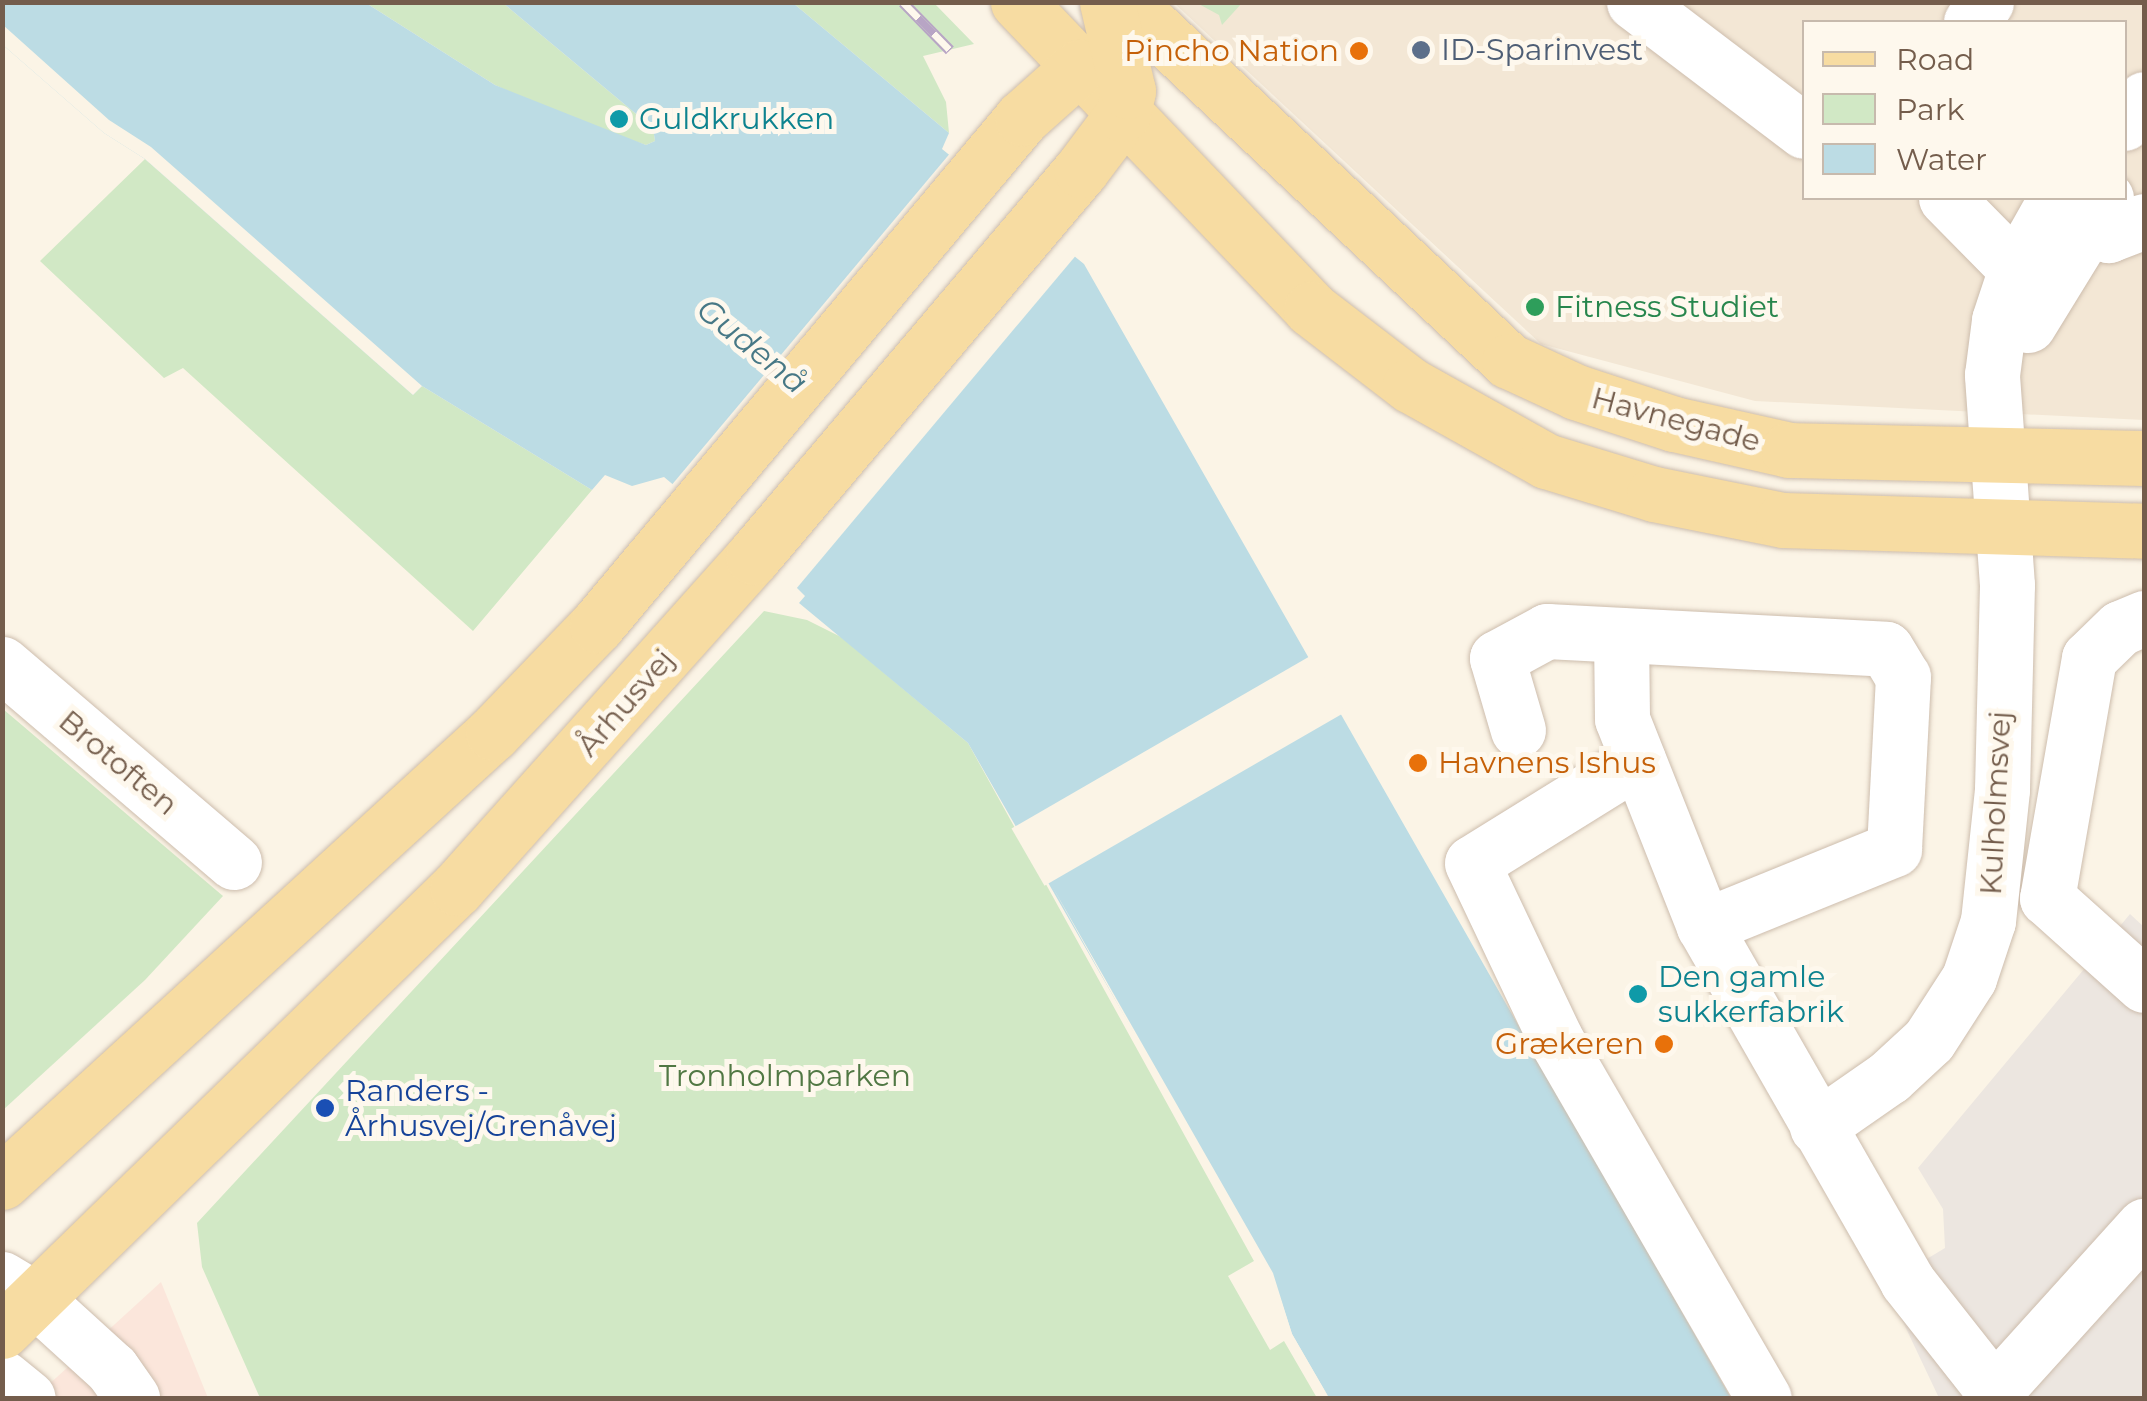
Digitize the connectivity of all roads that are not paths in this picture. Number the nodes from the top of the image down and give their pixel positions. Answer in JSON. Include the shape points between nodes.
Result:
{"nodes":[{"id":1,"x":1018,"y":2,"type":"edge"},
{"id":2,"x":1110,"y":2,"type":"edge"},
{"id":3,"x":1652,"y":8,"type":"edge"},
{"id":4,"x":1109,"y":83,"type":"junction"},
{"id":5,"x":2135,"y":118,"type":"edge"},
{"id":6,"x":1802,"y":129,"type":"edge"},
{"id":7,"x":2127,"y":158,"type":"edge"},
{"id":8,"x":1948,"y":200,"type":"edge"},
{"id":9,"x":2066,"y":204,"type":"edge"},
{"id":10,"x":2144,"y":221,"type":"edge"},
{"id":11,"x":2016,"y":269,"type":"junction"},
{"id":12,"x":1509,"y":361,"type":"junction"},
{"id":13,"x":1992,"y":394,"type":"junction"},
{"id":14,"x":2144,"y":458,"type":"edge"},
{"id":15,"x":1995,"y":459,"type":"junction"},
{"id":16,"x":1999,"y":529,"type":"junction"},
{"id":17,"x":2144,"y":531,"type":"edge"},
{"id":18,"x":2144,"y":618,"type":"edge"},
{"id":19,"x":1621,"y":634,"type":"junction"},
{"id":20,"x":2,"y":664,"type":"edge"},
{"id":21,"x":1518,"y":730,"type":"dead end"},
{"id":22,"x":1638,"y":760,"type":"junction"},
{"id":23,"x":234,"y":862,"type":"dead end"},
{"id":24,"x":1704,"y":926,"type":"junction"},
{"id":25,"x":2144,"y":986,"type":"edge"},
{"id":26,"x":1816,"y":1127,"type":"junction"},
{"id":27,"x":2,"y":1182,"type":"edge"},
{"id":28,"x":2144,"y":1226,"type":"edge"},
{"id":29,"x":13,"y":1303,"type":"edge"},
{"id":30,"x":2,"y":1377,"type":"edge"},
{"id":31,"x":2002,"y":1393,"type":"edge"},
{"id":32,"x":28,"y":1398,"type":"edge"},
{"id":33,"x":132,"y":1398,"type":"edge"},
{"id":34,"x":1764,"y":1398,"type":"edge"}],
"edges":[{"from":1,"to":4,"type":"main road"},
{"from":2,"to":4,"type":"main road"},
{"from":2,"to":12,"type":"main road","name":"Havnegade","via":[[1154,27]]},
{"from":3,"to":6,"type":"street"},
{"from":4,"to":12,"type":"main road","via":[[1175,96],[1386,279]]},
{"from":4,"to":16,"type":"main road","via":[[1271,271],[1358,348],[1454,414],[1546,461],[1654,494],[1783,520]]},
{"from":4,"to":27,"type":"main road","via":[[1022,118],[596,625],[493,733]]},
{"from":4,"to":29,"type":"main road","name":"Århusvej","via":[[1038,220],[753,557],[458,888]]},
{"from":5,"to":7,"type":"street"},
{"from":8,"to":11,"type":"street"},
{"from":9,"to":10,"type":"street","via":[[2108,235]]},
{"from":9,"to":11,"type":"street","name":"Kulholmsvej"},
{"from":9,"to":13,"type":"street"},
{"from":11,"to":13,"type":"street","name":"Kulholmsvej","via":[[1999,320]]},
{"from":12,"to":15,"type":"main road","name":"Havnegade","via":[[1610,406],[1790,450]]},
{"from":13,"to":15,"type":"street","name":"Kulholmsvej"},
{"from":14,"to":15,"type":"main road","name":"Havnegade"},
{"from":15,"to":16,"type":"street","name":"Kulholmsvej"},
{"from":16,"to":17,"type":"main road"},
{"from":16,"to":26,"type":"street","name":"Kulholmsvej","via":[[2007,585],[2002,789],[1988,921],[1968,978],[1929,1040]]},
{"from":18,"to":25,"type":"street","via":[[2120,628],[2089,658],[2047,898]]},
{"from":19,"to":21,"type":"street","via":[[1546,631],[1497,658]]},
{"from":19,"to":22,"type":"street","via":[[1622,719]]},
{"from":19,"to":24,"type":"street","via":[[1886,649],[1903,677],[1894,850]]},
{"from":20,"to":23,"type":"street","name":"Brotoften"},
{"from":22,"to":24,"type":"street"},
{"from":22,"to":34,"type":"street","via":[[1472,863],[1555,1038]]},
{"from":24,"to":26,"type":"street"},
{"from":26,"to":31,"type":"street","via":[[1907,1281]]},
{"from":28,"to":31,"type":"street"},
{"from":29,"to":33,"type":"street","via":[[112,1369]]},
{"from":30,"to":32,"type":"street"}]}
